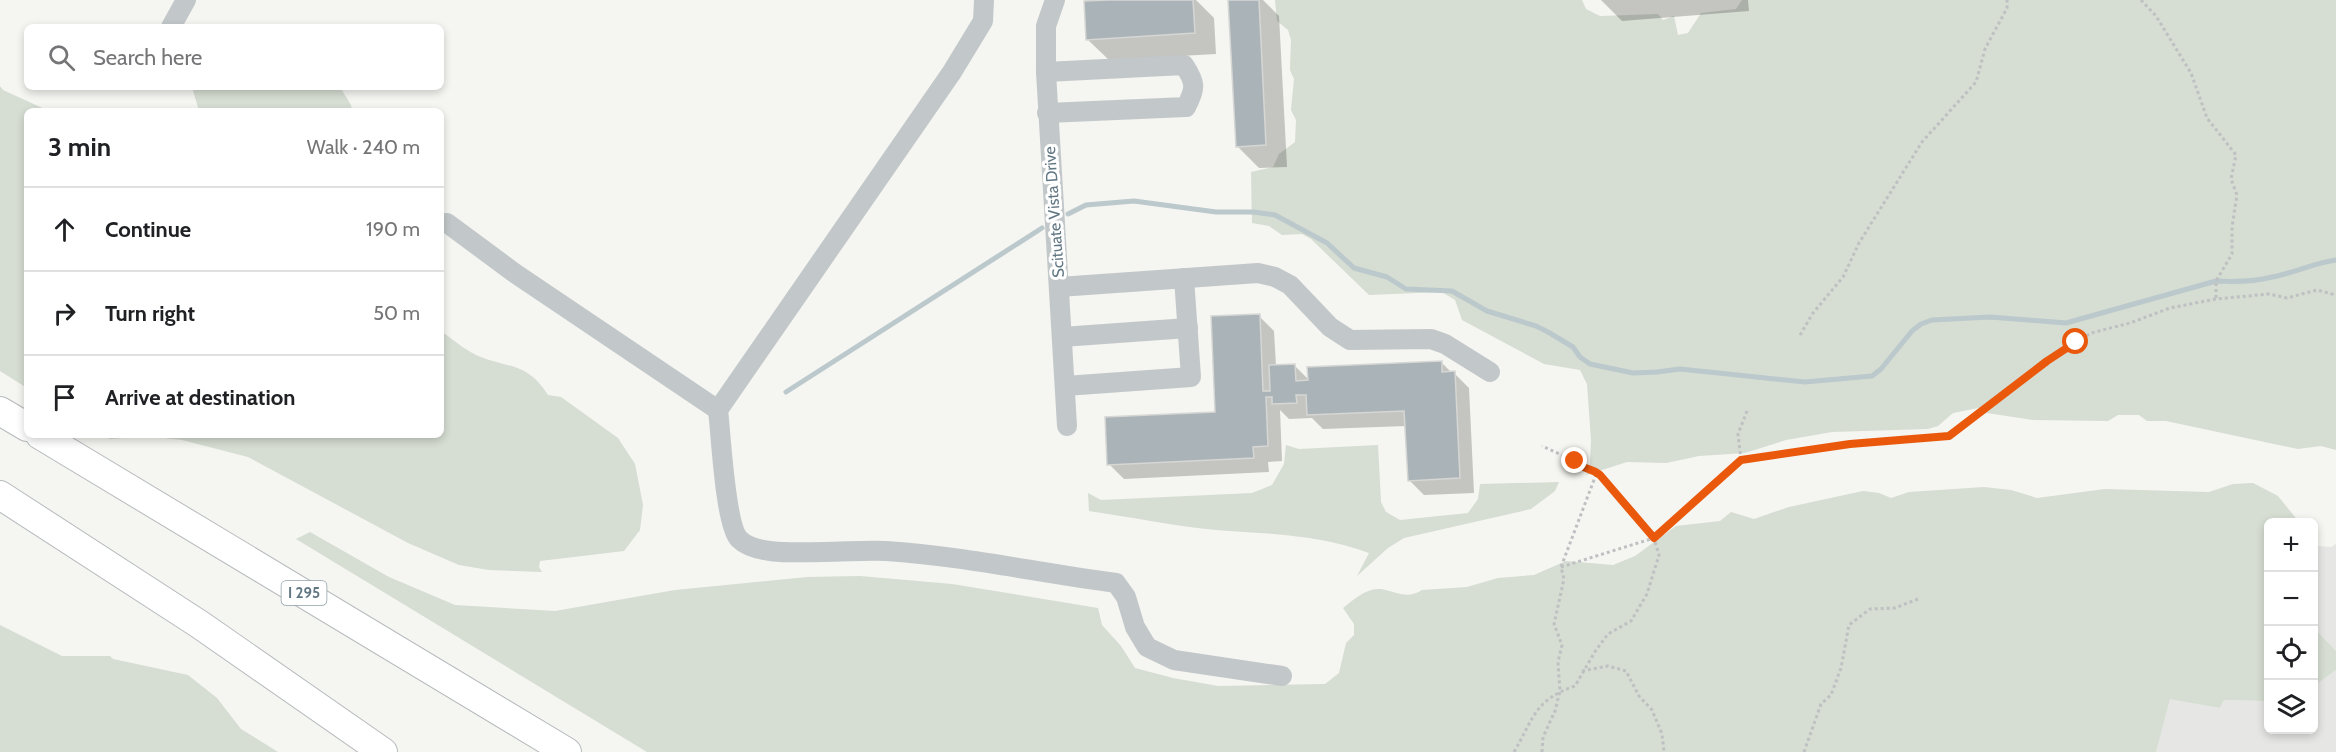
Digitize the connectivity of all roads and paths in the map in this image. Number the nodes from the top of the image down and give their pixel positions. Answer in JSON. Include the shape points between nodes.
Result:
{"nodes":[{"id":1,"x":186,"y":0,"type":"edge"},
{"id":2,"x":984,"y":0,"type":"edge"},
{"id":3,"x":1055,"y":0,"type":"edge"},
{"id":4,"x":2007,"y":0,"type":"edge"},
{"id":5,"x":2141,"y":0,"type":"edge"},
{"id":6,"x":173,"y":24,"type":"edge"},
{"id":7,"x":1046,"y":72,"type":"junction"},
{"id":8,"x":1047,"y":113,"type":"junction"},
{"id":9,"x":447,"y":223,"type":"dead end"},
{"id":10,"x":1184,"y":278,"type":"junction"},
{"id":11,"x":1059,"y":287,"type":"junction"},
{"id":12,"x":2336,"y":295,"type":"edge"},
{"id":13,"x":2216,"y":299,"type":"junction"},
{"id":14,"x":1188,"y":328,"type":"junction"},
{"id":15,"x":1800,"y":335,"type":"dead end"},
{"id":16,"x":1062,"y":337,"type":"junction"},
{"id":17,"x":1490,"y":372,"type":"dead end"},
{"id":18,"x":1065,"y":386,"type":"junction"},
{"id":19,"x":718,"y":410,"type":"junction"},
{"id":20,"x":0,"y":411,"type":"edge"},
{"id":21,"x":1747,"y":411,"type":"dead end"},
{"id":22,"x":24,"y":425,"type":"edge"},
{"id":23,"x":1067,"y":426,"type":"dead end"},
{"id":24,"x":45,"y":438,"type":"edge"},
{"id":25,"x":1542,"y":446,"type":"dead end"},
{"id":26,"x":1741,"y":460,"type":"junction"},
{"id":27,"x":1597,"y":472,"type":"junction"},
{"id":28,"x":0,"y":495,"type":"edge"},
{"id":29,"x":1654,"y":538,"type":"junction"},
{"id":30,"x":1561,"y":567,"type":"junction"},
{"id":31,"x":1918,"y":598,"type":"dead end"},
{"id":32,"x":1582,"y":671,"type":"junction"},
{"id":33,"x":1282,"y":676,"type":"dead end"},
{"id":34,"x":1560,"y":692,"type":"junction"},
{"id":35,"x":383,"y":752,"type":"edge"},
{"id":36,"x":567,"y":752,"type":"edge"},
{"id":37,"x":1514,"y":752,"type":"edge"},
{"id":38,"x":1542,"y":752,"type":"edge"},
{"id":39,"x":1664,"y":752,"type":"edge"},
{"id":40,"x":1804,"y":752,"type":"edge"}],
"edges":[{"from":1,"to":6,"type":"street"},
{"from":2,"to":19,"type":"street","via":[[983,21],[952,72]]},
{"from":3,"to":7,"type":"street","name":"Scituate Vista Drive","via":[[1046,26]]},
{"from":4,"to":15,"type":"path","via":[[2007,8],[1985,49],[1976,82],[1922,142],[1859,243],[1843,277]]},
{"from":5,"to":13,"type":"path","via":[[2156,16],[2191,73],[2207,118],[2236,155],[2231,179],[2237,195],[2232,254],[2216,281]]},
{"from":7,"to":8,"type":"street","name":"Scituate Vista Drive"},
{"from":7,"to":8,"type":"street","via":[[1184,65],[1194,79],[1194,93],[1186,107]]},
{"from":8,"to":11,"type":"street","name":"Scituate Vista Drive"},
{"from":9,"to":19,"type":"street"},
{"from":10,"to":11,"type":"street"},
{"from":10,"to":14,"type":"street"},
{"from":10,"to":17,"type":"street","via":[[1245,273],[1275,277],[1290,285],[1330,327],[1350,340],[1431,339]]},
{"from":11,"to":16,"type":"street","name":"Scituate Vista Drive"},
{"from":12,"to":13,"type":"path","via":[[2317,290],[2287,298],[2269,294]]},
{"from":13,"to":26,"type":"path","via":[[2170,308],[2091,333],[2047,361],[1949,436],[1850,444]]},
{"from":14,"to":16,"type":"street"},
{"from":14,"to":18,"type":"street","via":[[1191,377]]},
{"from":16,"to":18,"type":"street","name":"Scituate Vista Drive"},
{"from":18,"to":23,"type":"street","name":"Scituate Vista Drive"},
{"from":19,"to":33,"type":"street","via":[[730,515],[738,538],[751,547],[782,552],[886,551],[1116,583],[1147,647],[1174,660]]},
{"from":20,"to":22,"type":"highway"},
{"from":21,"to":26,"type":"path","via":[[1738,434]]},
{"from":24,"to":36,"type":"highway","number":"I 295"},
{"from":25,"to":27,"type":"path","via":[[1575,461],[1583,469]]},
{"from":26,"to":29,"type":"path"},
{"from":27,"to":29,"type":"path"},
{"from":27,"to":30,"type":"path"},
{"from":28,"to":35,"type":"highway","via":[[216,636]]},
{"from":29,"to":30,"type":"path"},
{"from":29,"to":32,"type":"path","via":[[1659,555],[1647,594],[1631,621],[1608,634]]},
{"from":30,"to":34,"type":"path","via":[[1564,579],[1554,624],[1562,645],[1558,662]]},
{"from":31,"to":40,"type":"path","via":[[1894,608],[1870,609],[1849,625],[1841,668],[1831,695],[1821,704]]},
{"from":32,"to":34,"type":"path","via":[[1575,686]]},
{"from":32,"to":39,"type":"path","via":[[1608,666],[1626,671],[1639,696],[1652,710],[1662,734]]},
{"from":34,"to":37,"type":"path","via":[[1536,710]]},
{"from":34,"to":38,"type":"path","via":[[1543,737]]}]}
